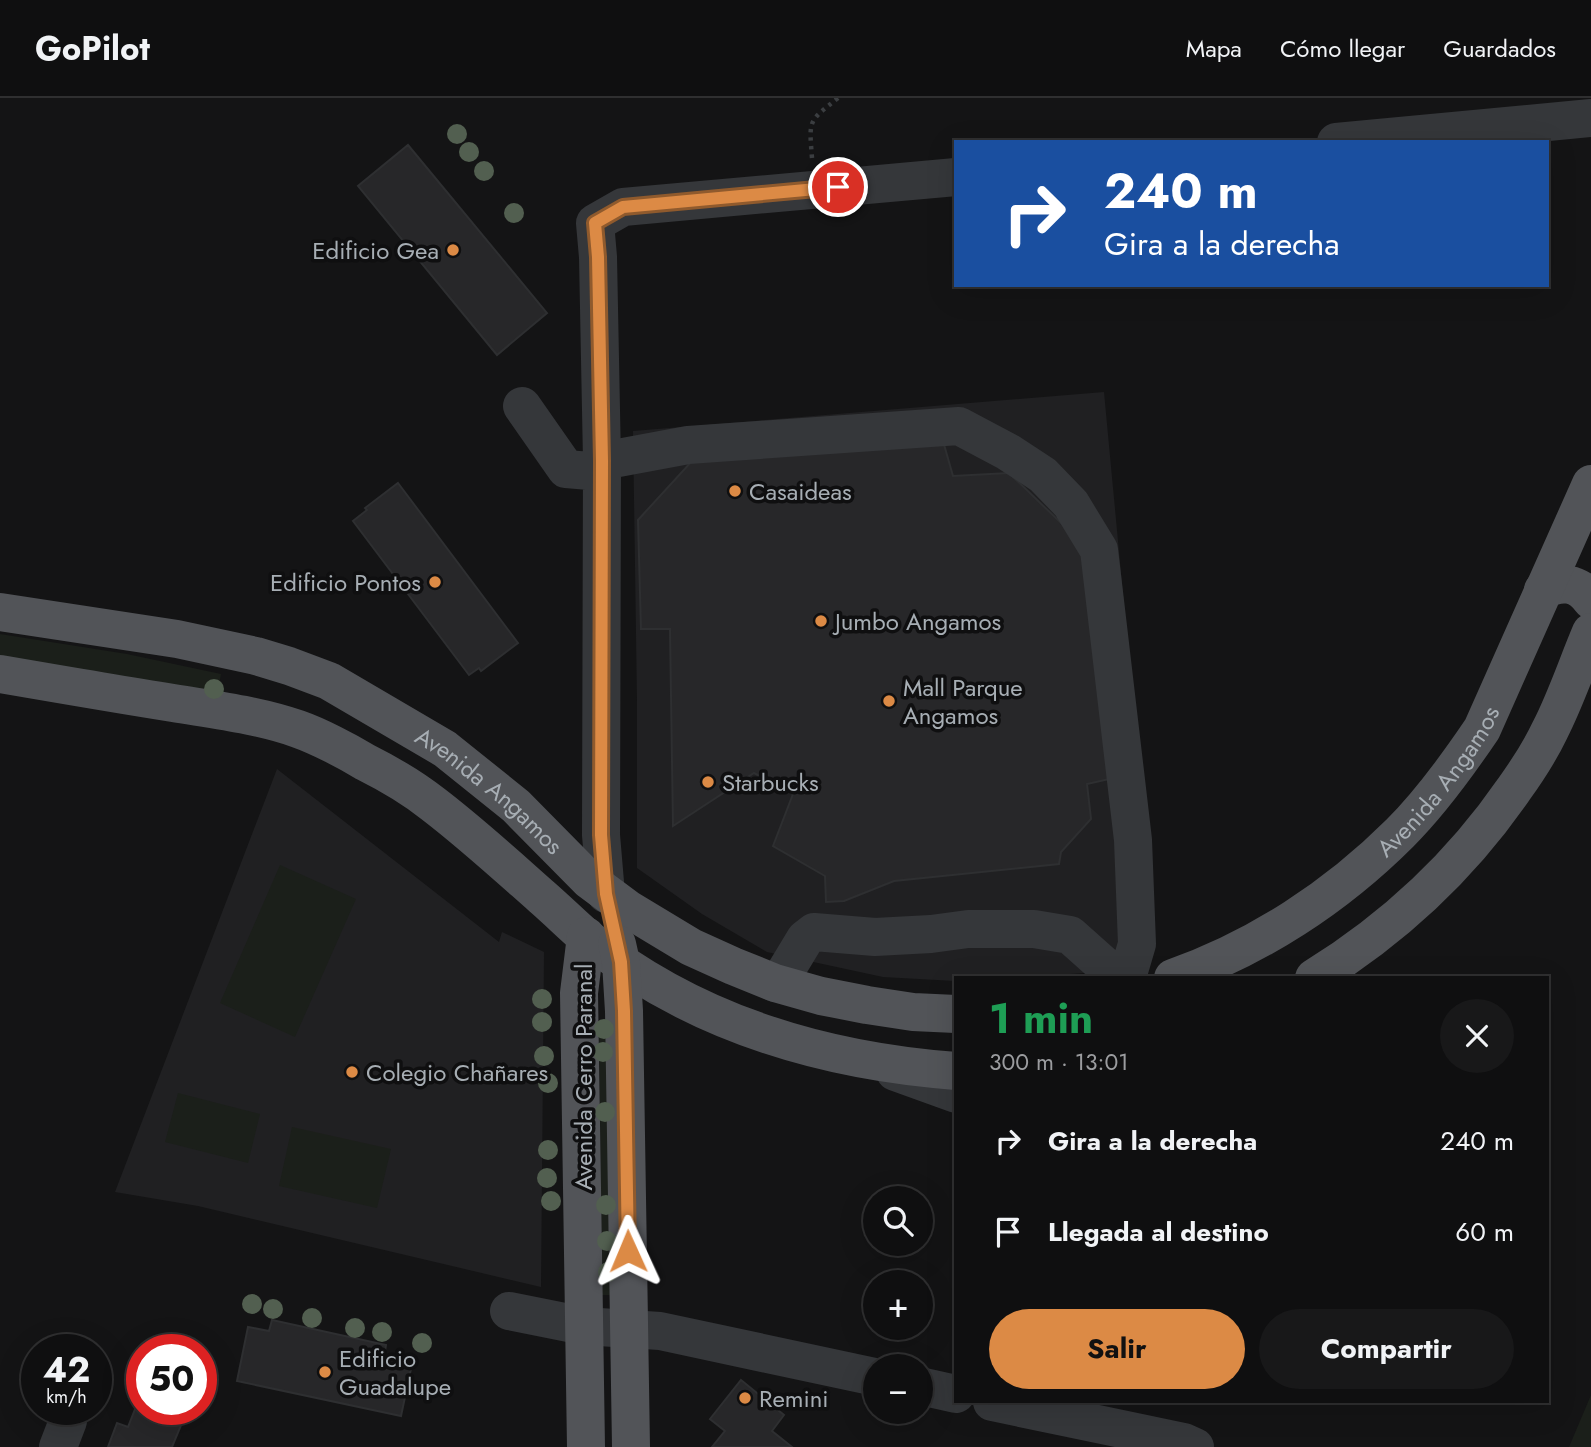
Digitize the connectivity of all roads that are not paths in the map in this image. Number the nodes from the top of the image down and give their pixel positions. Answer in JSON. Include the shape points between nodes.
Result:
{"nodes":[{"id":1,"x":1591,"y":118,"type":"edge"},
{"id":2,"x":1357,"y":140,"type":"edge"},
{"id":3,"x":954,"y":177,"type":"edge"},
{"id":4,"x":523,"y":406,"type":"dead end"},
{"id":5,"x":602,"y":466,"type":"junction"},
{"id":6,"x":1591,"y":484,"type":"edge"},
{"id":7,"x":1573,"y":526,"type":"junction"},
{"id":8,"x":1591,"y":560,"type":"edge"},
{"id":9,"x":1544,"y":590,"type":"junction"},
{"id":10,"x":1591,"y":600,"type":"edge"},
{"id":11,"x":0,"y":612,"type":"edge"},
{"id":12,"x":1591,"y":632,"type":"edge"},
{"id":13,"x":0,"y":674,"type":"edge"},
{"id":14,"x":598,"y":887,"type":"junction"},
{"id":15,"x":586,"y":936,"type":"junction"},
{"id":16,"x":621,"y":962,"type":"junction"},
{"id":17,"x":1113,"y":976,"type":"edge"},
{"id":18,"x":1128,"y":976,"type":"edge"},
{"id":19,"x":1178,"y":976,"type":"edge"},
{"id":20,"x":1317,"y":976,"type":"edge"},
{"id":21,"x":775,"y":983,"type":"junction"},
{"id":22,"x":954,"y":1014,"type":"edge"},
{"id":23,"x":863,"y":1060,"type":"junction"},
{"id":24,"x":954,"y":1071,"type":"edge"},
{"id":25,"x":954,"y":1093,"type":"edge"},
{"id":26,"x":509,"y":1311,"type":"dead end"},
{"id":27,"x":584,"y":1326,"type":"junction"},
{"id":28,"x":629,"y":1329,"type":"junction"},
{"id":29,"x":863,"y":1374,"type":"edge"},
{"id":30,"x":933,"y":1389,"type":"edge"},
{"id":31,"x":954,"y":1394,"type":"edge"},
{"id":32,"x":997,"y":1403,"type":"edge"},
{"id":33,"x":586,"y":1447,"type":"edge"},
{"id":34,"x":631,"y":1447,"type":"edge"},
{"id":35,"x":1195,"y":1447,"type":"edge"}],
"edges":[{"from":1,"to":2,"type":"street"},
{"from":3,"to":5,"type":"street","name":"Avenida Cerro Paranal","via":[[623,207],[595,223]]},
{"from":4,"to":5,"type":"street","via":[[566,469]]},
{"from":5,"to":14,"type":"street","name":"Avenida Cerro Paranal"},
{"from":5,"to":18,"type":"street","via":[[688,445],[959,426],[1043,475],[1071,504],[1099,550],[1133,840],[1137,944]]},
{"from":6,"to":7,"type":"main road","name":"Avenida Angamos"},
{"from":7,"to":8,"type":"main road","via":[[1574,539]]},
{"from":7,"to":9,"type":"main road","name":"Avenida Angamos"},
{"from":9,"to":10,"type":"main road","via":[[1567,584]]},
{"from":9,"to":19,"type":"main road","name":"Avenida Angamos","via":[[1482,729],[1401,832],[1352,877],[1299,915],[1222,958]]},
{"from":11,"to":14,"type":"main road","name":"Avenida Angamos","via":[[177,639],[256,656],[329,681],[445,749],[516,806]]},
{"from":12,"to":20,"type":"main road","via":[[1550,731],[1497,814],[1408,910]]},
{"from":13,"to":15,"type":"main road","name":"Avenida Angamos","via":[[256,717],[301,730],[365,761],[431,802]]},
{"from":14,"to":15,"type":"street","name":"Avenida Cerro Paranal"},
{"from":14,"to":16,"type":"main road","name":"Avenida Cerro Paranal"},
{"from":14,"to":21,"type":"main road","name":"Avenida Angamos","via":[[691,947]]},
{"from":15,"to":16,"type":"main road","name":"Avenida Angamos"},
{"from":15,"to":27,"type":"main road","name":"Avenida Cerro Paranal","via":[[579,993]]},
{"from":16,"to":23,"type":"main road","name":"Avenida Angamos","via":[[738,1024]]},
{"from":16,"to":28,"type":"main road","name":"Avenida Cerro Paranal"},
{"from":17,"to":21,"type":"street","via":[[1070,935],[1034,929],[875,937],[814,932]]},
{"from":21,"to":22,"type":"main road","name":"Avenida Angamos","via":[[867,1005]]},
{"from":23,"to":24,"type":"main road","name":"Avenida Angamos"},
{"from":23,"to":25,"type":"street","name":"Avenida Angamos"},
{"from":26,"to":27,"type":"street"},
{"from":27,"to":28,"type":"street"},
{"from":27,"to":33,"type":"main road","name":"Avenida Cerro Paranal"},
{"from":28,"to":29,"type":"street","via":[[660,1331]]},
{"from":28,"to":34,"type":"main road","name":"Avenida Cerro Paranal"},
{"from":30,"to":31,"type":"street"},
{"from":32,"to":35,"type":"street"}]}
